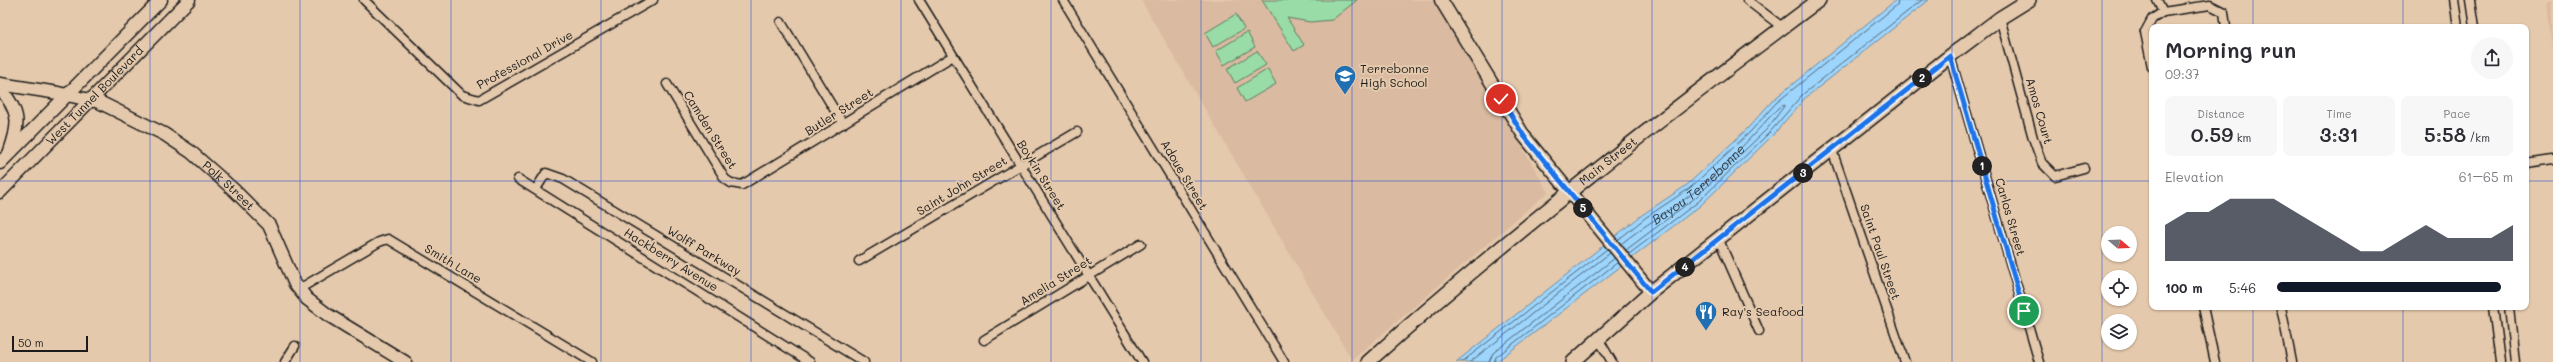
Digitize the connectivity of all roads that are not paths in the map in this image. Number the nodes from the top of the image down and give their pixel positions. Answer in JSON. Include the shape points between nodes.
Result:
{"nodes":[{"id":1,"x":161,"y":0,"type":"edge"},
{"id":2,"x":189,"y":0,"type":"edge"},
{"id":3,"x":364,"y":0,"type":"edge"},
{"id":4,"x":653,"y":0,"type":"edge"},
{"id":5,"x":919,"y":0,"type":"edge"},
{"id":6,"x":1063,"y":0,"type":"edge"},
{"id":7,"x":1442,"y":0,"type":"edge"},
{"id":8,"x":1747,"y":0,"type":"edge"},
{"id":9,"x":1819,"y":0,"type":"edge"},
{"id":10,"x":2029,"y":0,"type":"edge"},
{"id":11,"x":2157,"y":0,"type":"edge"},
{"id":12,"x":2454,"y":0,"type":"edge"},
{"id":13,"x":2471,"y":0,"type":"edge"},
{"id":14,"x":2163,"y":12,"type":"junction"},
{"id":15,"x":2000,"y":18,"type":"junction"},
{"id":16,"x":781,"y":22,"type":"dead end"},
{"id":17,"x":2226,"y":24,"type":"edge"},
{"id":18,"x":2458,"y":24,"type":"edge"},
{"id":19,"x":2475,"y":24,"type":"edge"},
{"id":20,"x":1782,"y":28,"type":"junction"},
{"id":21,"x":2149,"y":54,"type":"edge"},
{"id":22,"x":954,"y":56,"type":"junction"},
{"id":23,"x":1950,"y":56,"type":"junction"},
{"id":24,"x":0,"y":84,"type":"edge"},
{"id":25,"x":667,"y":84,"type":"dead end"},
{"id":26,"x":0,"y":88,"type":"edge"},
{"id":27,"x":68,"y":95,"type":"junction"},
{"id":28,"x":90,"y":100,"type":"junction"},
{"id":29,"x":843,"y":124,"type":"junction"},
{"id":30,"x":1077,"y":132,"type":"dead end"},
{"id":31,"x":1832,"y":150,"type":"junction"},
{"id":32,"x":9,"y":154,"type":"junction"},
{"id":33,"x":2553,"y":160,"type":"edge"},
{"id":34,"x":0,"y":163,"type":"edge"},
{"id":35,"x":2529,"y":164,"type":"edge"},
{"id":36,"x":1021,"y":166,"type":"junction"},
{"id":37,"x":2084,"y":168,"type":"dead end"},
{"id":38,"x":518,"y":179,"type":"dead end"},
{"id":39,"x":736,"y":185,"type":"joint"},
{"id":40,"x":536,"y":189,"type":"junction"},
{"id":41,"x":1569,"y":190,"type":"junction"},
{"id":42,"x":0,"y":192,"type":"edge"},
{"id":43,"x":1719,"y":240,"type":"junction"},
{"id":44,"x":1141,"y":244,"type":"dead end"},
{"id":45,"x":859,"y":261,"type":"dead end"},
{"id":46,"x":1088,"y":275,"type":"junction"},
{"id":47,"x":299,"y":289,"type":"junction"},
{"id":48,"x":1651,"y":292,"type":"junction"},
{"id":49,"x":2204,"y":310,"type":"edge"},
{"id":50,"x":2282,"y":310,"type":"edge"},
{"id":51,"x":2493,"y":310,"type":"edge"},
{"id":52,"x":2509,"y":310,"type":"edge"},
{"id":53,"x":1759,"y":331,"type":"dead end"},
{"id":54,"x":984,"y":340,"type":"dead end"},
{"id":55,"x":1599,"y":340,"type":"junction"},
{"id":56,"x":295,"y":346,"type":"dead end"},
{"id":57,"x":285,"y":362,"type":"edge"},
{"id":58,"x":405,"y":362,"type":"edge"},
{"id":59,"x":592,"y":362,"type":"edge"},
{"id":60,"x":810,"y":362,"type":"edge"},
{"id":61,"x":864,"y":362,"type":"edge"},
{"id":62,"x":1142,"y":362,"type":"edge"},
{"id":63,"x":1284,"y":362,"type":"edge"},
{"id":64,"x":1368,"y":362,"type":"edge"},
{"id":65,"x":1573,"y":362,"type":"edge"},
{"id":66,"x":1612,"y":362,"type":"edge"},
{"id":67,"x":1906,"y":362,"type":"edge"},
{"id":68,"x":2040,"y":362,"type":"edge"},
{"id":69,"x":2215,"y":362,"type":"edge"},
{"id":70,"x":2292,"y":362,"type":"edge"},
{"id":71,"x":2500,"y":362,"type":"edge"},
{"id":72,"x":2515,"y":362,"type":"edge"}],
"edges":[{"from":1,"to":27,"type":"street","name":"West Tunnel Boulevard"},
{"from":2,"to":28,"type":"street","name":"West Tunnel Boulevard"},
{"from":3,"to":4,"type":"street","name":"Professional Drive","via":[[462,95],[479,100]]},
{"from":5,"to":22,"type":"street","name":"Boykin Street"},
{"from":6,"to":63,"type":"street","name":"Adoue Street"},
{"from":7,"to":41,"type":"street","via":[[1524,136]]},
{"from":8,"to":20,"type":"street"},
{"from":9,"to":20,"type":"main road","name":"Main Street"},
{"from":10,"to":15,"type":"main road"},
{"from":11,"to":14,"type":"street"},
{"from":12,"to":18,"type":"street"},
{"from":13,"to":19,"type":"street"},
{"from":14,"to":17,"type":"street","via":[[2210,5],[2224,12]]},
{"from":14,"to":21,"type":"street","via":[[2152,19],[2144,32]]},
{"from":15,"to":23,"type":"main road"},
{"from":15,"to":37,"type":"street","name":"Amos Court","via":[[2042,163],[2055,176]]},
{"from":16,"to":29,"type":"street"},
{"from":20,"to":41,"type":"main road","name":"Main Street"},
{"from":22,"to":29,"type":"street","name":"Butler Street"},
{"from":22,"to":36,"type":"street","name":"Boykin Street"},
{"from":23,"to":31,"type":"main road"},
{"from":23,"to":68,"type":"street","name":"Carlos Street"},
{"from":24,"to":27,"type":"street","name":"Polk Street"},
{"from":25,"to":39,"type":"street","name":"Camden Street","via":[[725,179]]},
{"from":26,"to":32,"type":"street","via":[[12,102],[17,118],[17,131]]},
{"from":27,"to":28,"type":"street","name":"Polk Street"},
{"from":27,"to":32,"type":"street","name":"West Tunnel Boulevard"},
{"from":28,"to":42,"type":"street","name":"West Tunnel Boulevard"},
{"from":28,"to":47,"type":"street","name":"Polk Street","via":[[164,134],[191,152],[234,190],[269,225]]},
{"from":29,"to":39,"type":"street","name":"Butler Street","via":[[751,180]]},
{"from":30,"to":36,"type":"street","name":"Saint John Street"},
{"from":31,"to":43,"type":"main road"},
{"from":31,"to":67,"type":"street","name":"Saint Paul Street"},
{"from":32,"to":34,"type":"street","name":"West Tunnel Boulevard"},
{"from":33,"to":35,"type":"street"},
{"from":36,"to":45,"type":"street","name":"Saint John Street"},
{"from":36,"to":46,"type":"street","name":"Boykin Street"},
{"from":38,"to":40,"type":"street","name":"Hackberry Avenue"},
{"from":40,"to":60,"type":"street","name":"Hackberry Avenue"},
{"from":40,"to":61,"type":"street","name":"Wolff Parkway","via":[[546,173],[563,179]]},
{"from":41,"to":48,"type":"street"},
{"from":41,"to":64,"type":"main road","name":"Main Street","via":[[1439,298]]},
{"from":43,"to":48,"type":"main road"},
{"from":43,"to":53,"type":"street"},
{"from":44,"to":46,"type":"street","name":"Amelia Street"},
{"from":46,"to":54,"type":"street","name":"Amelia Street"},
{"from":46,"to":62,"type":"street","name":"Boykin Street"},
{"from":47,"to":58,"type":"street","name":"Polk Street","via":[[307,299],[328,315]]},
{"from":47,"to":59,"type":"street","name":"Smith Lane","via":[[388,239]]},
{"from":48,"to":55,"type":"main road"},
{"from":49,"to":69,"type":"street"},
{"from":50,"to":70,"type":"street"},
{"from":51,"to":71,"type":"street"},
{"from":52,"to":72,"type":"street"},
{"from":55,"to":65,"type":"main road"},
{"from":55,"to":66,"type":"street"},
{"from":56,"to":57,"type":"street"}]}
